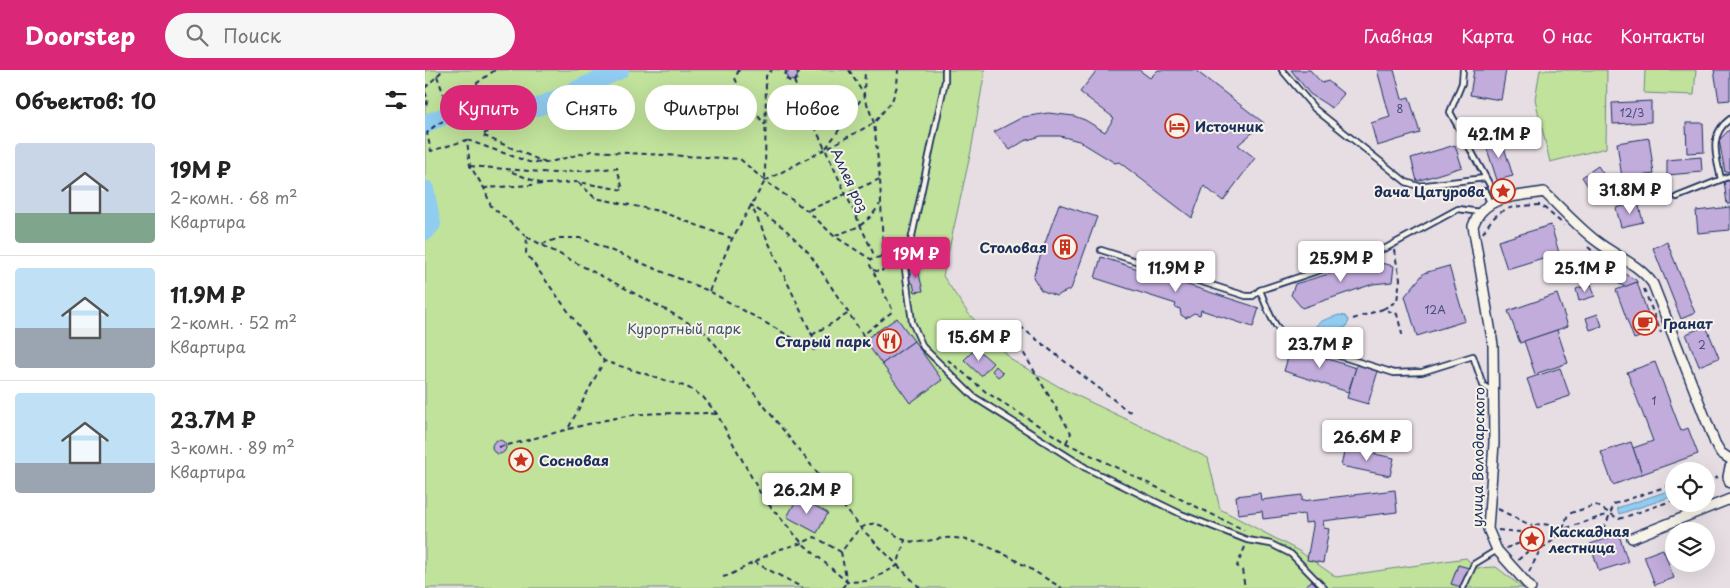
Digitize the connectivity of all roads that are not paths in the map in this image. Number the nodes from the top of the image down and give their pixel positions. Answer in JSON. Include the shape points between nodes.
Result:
{"nodes":[{"id":1,"x":945,"y":70,"type":"edge"},
{"id":2,"x":1282,"y":70,"type":"edge"},
{"id":3,"x":1463,"y":70,"type":"edge"},
{"id":4,"x":1730,"y":119,"type":"edge"},
{"id":5,"x":1730,"y":176,"type":"edge"},
{"id":6,"x":1485,"y":178,"type":"junction"},
{"id":7,"x":1721,"y":179,"type":"junction"},
{"id":8,"x":1485,"y":191,"type":"dead end"},
{"id":9,"x":1677,"y":197,"type":"dead end"},
{"id":10,"x":1495,"y":202,"type":"junction"},
{"id":11,"x":1480,"y":212,"type":"junction"},
{"id":12,"x":1101,"y":250,"type":"dead end"},
{"id":13,"x":1260,"y":290,"type":"junction"},
{"id":14,"x":1494,"y":392,"type":"junction"},
{"id":15,"x":1730,"y":459,"type":"edge"},
{"id":16,"x":1730,"y":467,"type":"edge"},
{"id":17,"x":1730,"y":482,"type":"edge"},
{"id":18,"x":1730,"y":500,"type":"edge"},
{"id":19,"x":1632,"y":538,"type":"dead end"},
{"id":20,"x":1502,"y":547,"type":"junction"},
{"id":21,"x":1324,"y":588,"type":"edge"},
{"id":22,"x":1463,"y":588,"type":"edge"},
{"id":23,"x":1531,"y":588,"type":"edge"}],
"edges":[{"from":1,"to":21,"type":"lane","via":[[905,269],[912,322],[923,347],[974,397],[1086,468],[1181,514],[1247,540],[1271,544],[1291,554]]},
{"from":2,"to":6,"type":"lane","via":[[1315,109],[1406,182],[1419,186]]},
{"from":3,"to":6,"type":"lane","via":[[1462,83],[1450,112]]},
{"from":4,"to":7,"type":"lane","via":[[1719,129],[1714,140]]},
{"from":5,"to":7,"type":"lane"},
{"from":6,"to":10,"type":"lane"},
{"from":7,"to":9,"type":"lane"},
{"from":8,"to":10,"type":"lane"},
{"from":10,"to":11,"type":"street"},
{"from":10,"to":15,"type":"street","via":[[1544,192],[1593,239],[1604,257],[1637,265],[1653,284],[1715,443]]},
{"from":11,"to":13,"type":"lane","via":[[1458,209],[1393,244]]},
{"from":11,"to":14,"type":"street","name":"улица Володарского","via":[[1473,226],[1493,345]]},
{"from":12,"to":13,"type":"lane","via":[[1246,296],[1253,296]]},
{"from":13,"to":14,"type":"lane","via":[[1271,318],[1289,340],[1394,373],[1422,372],[1473,356],[1483,385]]},
{"from":14,"to":20,"type":"street","name":"улица Володарского","via":[[1488,529]]},
{"from":16,"to":17,"type":"street"},
{"from":18,"to":19,"type":"street"},
{"from":20,"to":22,"type":"lane","via":[[1474,564]]},
{"from":20,"to":23,"type":"street","name":"улица Володарского"}]}
